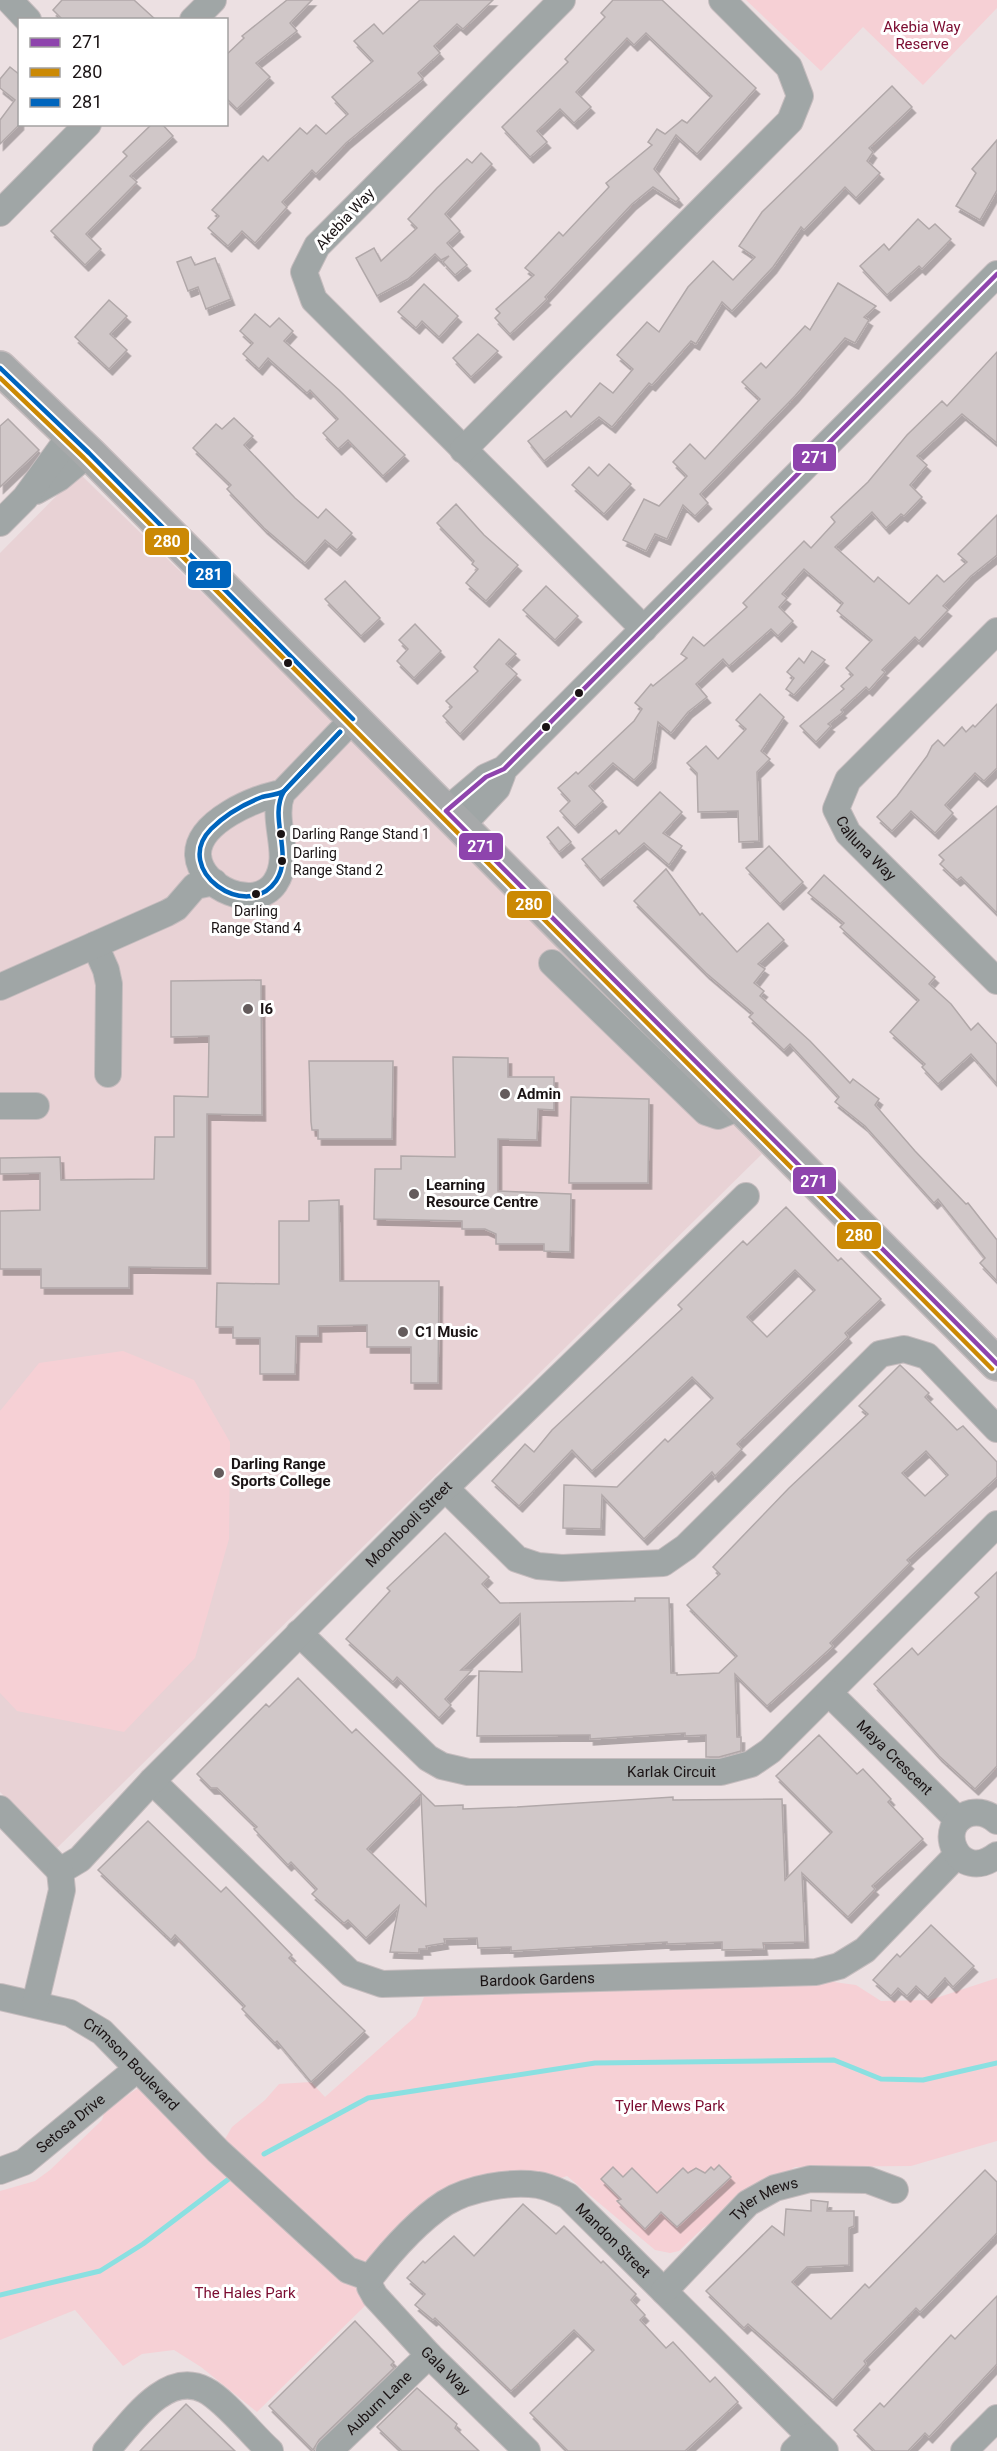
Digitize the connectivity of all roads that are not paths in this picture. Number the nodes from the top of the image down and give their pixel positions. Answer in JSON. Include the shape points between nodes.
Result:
{"nodes":[{"id":1,"x":9,"y":0,"type":"edge"},
{"id":2,"x":213,"y":0,"type":"edge"},
{"id":3,"x":562,"y":0,"type":"edge"},
{"id":4,"x":722,"y":0,"type":"edge"},
{"id":5,"x":26,"y":18,"type":"edge"},
{"id":6,"x":195,"y":18,"type":"edge"},
{"id":7,"x":86,"y":126,"type":"edge"},
{"id":8,"x":0,"y":213,"type":"edge"},
{"id":9,"x":997,"y":274,"type":"edge"},
{"id":10,"x":0,"y":368,"type":"edge"},
{"id":11,"x":79,"y":445,"type":"junction"},
{"id":12,"x":463,"y":450,"type":"junction"},
{"id":13,"x":0,"y":523,"type":"edge"},
{"id":14,"x":644,"y":629,"type":"junction"},
{"id":15,"x":997,"y":631,"type":"edge"},
{"id":16,"x":349,"y":723,"type":"junction"},
{"id":17,"x":282,"y":793,"type":"junction"},
{"id":18,"x":453,"y":818,"type":"junction"},
{"id":19,"x":214,"y":882,"type":"junction"},
{"id":20,"x":563,"y":930,"type":"junction"},
{"id":21,"x":94,"y":945,"type":"junction"},
{"id":22,"x":552,"y":963,"type":"dead end"},
{"id":23,"x":997,"y":980,"type":"edge"},
{"id":24,"x":0,"y":987,"type":"edge"},
{"id":25,"x":108,"y":1074,"type":"dead end"},
{"id":26,"x":0,"y":1106,"type":"edge"},
{"id":27,"x":36,"y":1106,"type":"dead end"},
{"id":28,"x":740,"y":1107,"type":"junction"},
{"id":29,"x":746,"y":1196,"type":"dead end"},
{"id":30,"x":997,"y":1364,"type":"edge"},
{"id":31,"x":997,"y":1429,"type":"edge"},
{"id":32,"x":445,"y":1488,"type":"junction"},
{"id":33,"x":997,"y":1524,"type":"edge"},
{"id":34,"x":299,"y":1633,"type":"junction"},
{"id":35,"x":829,"y":1693,"type":"junction"},
{"id":36,"x":152,"y":1781,"type":"junction"},
{"id":37,"x":0,"y":1809,"type":"edge"},
{"id":38,"x":958,"y":1820,"type":"junction"},
{"id":39,"x":997,"y":1820,"type":"edge"},
{"id":40,"x":957,"y":1855,"type":"junction"},
{"id":41,"x":997,"y":1855,"type":"edge"},
{"id":42,"x":70,"y":1865,"type":"junction"},
{"id":43,"x":0,"y":1997,"type":"edge"},
{"id":44,"x":35,"y":2004,"type":"junction"},
{"id":45,"x":137,"y":2069,"type":"junction"},
{"id":46,"x":0,"y":2171,"type":"edge"},
{"id":47,"x":895,"y":2190,"type":"dead end"},
{"id":48,"x":370,"y":2282,"type":"junction"},
{"id":49,"x":664,"y":2291,"type":"junction"},
{"id":50,"x":429,"y":2355,"type":"junction"},
{"id":51,"x":997,"y":2418,"type":"edge"},
{"id":52,"x":810,"y":2446,"type":"edge"},
{"id":53,"x":259,"y":2448,"type":"edge"},
{"id":54,"x":523,"y":2450,"type":"edge"},
{"id":55,"x":106,"y":2451,"type":"edge"},
{"id":56,"x":329,"y":2451,"type":"edge"},
{"id":57,"x":964,"y":2451,"type":"edge"}],
"edges":[{"from":1,"to":5,"type":"street"},
{"from":2,"to":6,"type":"street"},
{"from":3,"to":12,"type":"street","name":"Akebia Way","via":[[317,246],[304,272],[314,300]]},
{"from":4,"to":12,"type":"street","via":[[789,67],[800,96],[790,121]]},
{"from":7,"to":8,"type":"street"},
{"from":9,"to":14,"type":"street"},
{"from":10,"to":11,"type":"main road"},
{"from":11,"to":13,"type":"street"},
{"from":11,"to":16,"type":"main road"},
{"from":12,"to":14,"type":"street","name":"Akebia Way"},
{"from":14,"to":18,"type":"street","via":[[504,769],[486,777]]},
{"from":15,"to":23,"type":"street","name":"Calluna Way","via":[[848,780],[836,809],[848,833]]},
{"from":16,"to":17,"type":"street"},
{"from":16,"to":18,"type":"main road"},
{"from":16,"to":20,"type":"street","via":[[554,938]]},
{"from":17,"to":19,"type":"street","via":[[246,804],[212,827],[198,855],[206,875]]},
{"from":17,"to":19,"type":"street","via":[[277,816],[283,862],[276,882],[248,898]]},
{"from":18,"to":20,"type":"main road"},
{"from":19,"to":21,"type":"street","via":[[195,886],[176,908]]},
{"from":20,"to":28,"type":"main road"},
{"from":21,"to":24,"type":"street"},
{"from":21,"to":25,"type":"street","via":[[109,984]]},
{"from":22,"to":28,"type":"street","via":[[706,1112],[718,1116]]},
{"from":26,"to":27,"type":"street"},
{"from":28,"to":30,"type":"main road"},
{"from":29,"to":32,"type":"street","name":"Moonbooli Street"},
{"from":31,"to":32,"type":"street","via":[[927,1356],[904,1349],[880,1354],[686,1547],[663,1563],[562,1568],[517,1559]]},
{"from":32,"to":34,"type":"street","name":"Moonbooli Street"},
{"from":33,"to":35,"type":"street","name":"Karlak Circuit"},
{"from":34,"to":35,"type":"street","name":"Karlak Circuit","via":[[428,1758],[468,1772],[721,1772],[759,1760]]},
{"from":34,"to":36,"type":"street","name":"Moonbooli Street"},
{"from":35,"to":38,"type":"street","name":"Maya Crescent"},
{"from":36,"to":40,"type":"street","name":"Bardook Gardens","via":[[350,1973],[382,1984],[816,1972],[839,1966],[866,1950]]},
{"from":36,"to":42,"type":"street","name":"Moonbooli Street"},
{"from":37,"to":42,"type":"street"},
{"from":38,"to":39,"type":"street","via":[[973,1812]]},
{"from":38,"to":40,"type":"street","via":[[951,1841]]},
{"from":40,"to":41,"type":"street","via":[[972,1864],[990,1861]]},
{"from":42,"to":44,"type":"street"},
{"from":43,"to":44,"type":"street","name":"Crimson Boulevard"},
{"from":44,"to":45,"type":"street","name":"Crimson Boulevard","via":[[87,2021]]},
{"from":45,"to":46,"type":"street","name":"Setosa Drive","via":[[24,2162]]},
{"from":45,"to":48,"type":"street","name":"Crimson Boulevard","via":[[218,2151],[348,2270]]},
{"from":47,"to":49,"type":"street","name":"Tyler Mews","via":[[868,2180],[822,2179],[775,2188],[748,2203]]},
{"from":48,"to":49,"type":"street","name":"Mandon Street","via":[[401,2241],[445,2203],[481,2189],[513,2184],[540,2185],[568,2196]]},
{"from":48,"to":50,"type":"street","name":"Gala Way","via":[[375,2296]]},
{"from":49,"to":52,"type":"street","name":"Mandon Street"},
{"from":50,"to":54,"type":"street","name":"Gala Way"},
{"from":50,"to":56,"type":"street","name":"Auburn Lane"},
{"from":51,"to":57,"type":"street"},
{"from":53,"to":55,"type":"street","via":[[205,2390],[178,2386],[156,2398]]}]}
